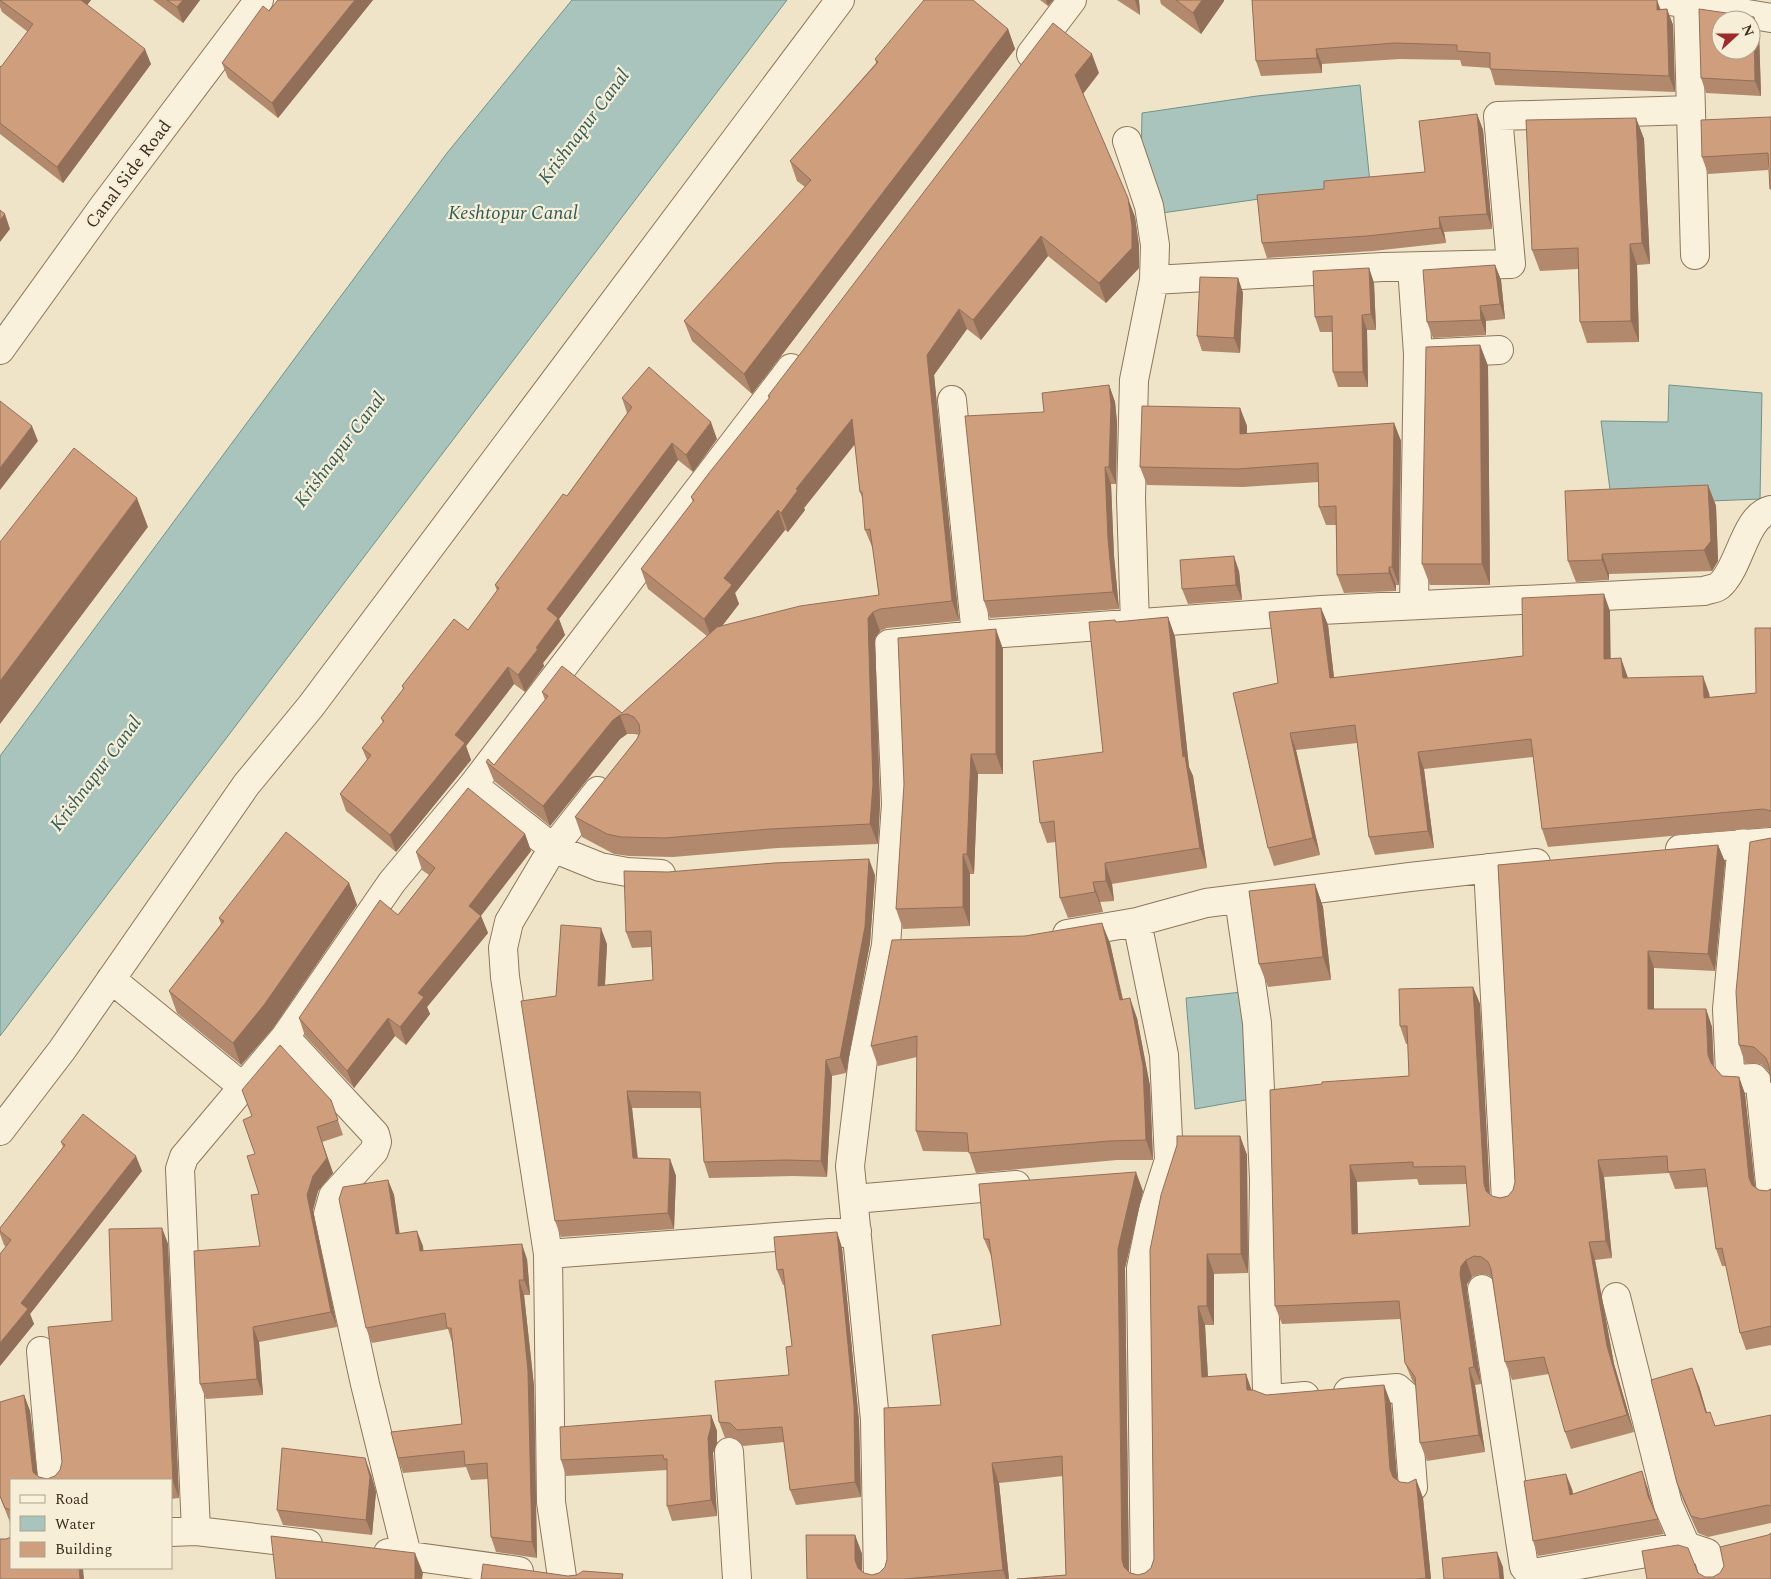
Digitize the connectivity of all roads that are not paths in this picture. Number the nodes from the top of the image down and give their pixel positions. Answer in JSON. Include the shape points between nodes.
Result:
{"nodes":[{"id":1,"x":260,"y":0,"type":"edge"},
{"id":2,"x":840,"y":0,"type":"edge"},
{"id":3,"x":1072,"y":0,"type":"edge"},
{"id":4,"x":1676,"y":2,"type":"edge"},
{"id":5,"x":1771,"y":18,"type":"edge"},
{"id":6,"x":1019,"y":70,"type":"edge"},
{"id":7,"x":1691,"y":110,"type":"junction"},
{"id":8,"x":1127,"y":141,"type":"dead end"},
{"id":9,"x":1695,"y":255,"type":"dead end"},
{"id":10,"x":1412,"y":267,"type":"junction"},
{"id":11,"x":1154,"y":280,"type":"junction"},
{"id":12,"x":0,"y":350,"type":"edge"},
{"id":13,"x":804,"y":350,"type":"edge"},
{"id":14,"x":1498,"y":350,"type":"dead end"},
{"id":15,"x":1418,"y":354,"type":"junction"},
{"id":16,"x":952,"y":400,"type":"dead end"},
{"id":17,"x":1771,"y":510,"type":"edge"},
{"id":18,"x":1414,"y":605,"type":"junction"},
{"id":19,"x":1135,"y":624,"type":"junction"},
{"id":20,"x":976,"y":635,"type":"junction"},
{"id":21,"x":614,"y":772,"type":"edge"},
{"id":22,"x":473,"y":785,"type":"junction"},
{"id":23,"x":1771,"y":842,"type":"edge"},
{"id":24,"x":1742,"y":843,"type":"junction"},
{"id":25,"x":553,"y":848,"type":"junction"},
{"id":26,"x":1654,"y":852,"type":"edge"},
{"id":27,"x":892,"y":859,"type":"junction"},
{"id":28,"x":866,"y":860,"type":"edge"},
{"id":29,"x":1556,"y":861,"type":"edge"},
{"id":30,"x":1488,"y":868,"type":"junction"},
{"id":31,"x":682,"y":872,"type":"edge"},
{"id":32,"x":1239,"y":899,"type":"junction"},
{"id":33,"x":1137,"y":922,"type":"junction"},
{"id":34,"x":1041,"y":939,"type":"edge"},
{"id":35,"x":915,"y":944,"type":"edge"},
{"id":36,"x":886,"y":945,"type":"junction"},
{"id":37,"x":112,"y":979,"type":"junction"},
{"id":38,"x":285,"y":1037,"type":"junction"},
{"id":39,"x":243,"y":1087,"type":"junction"},
{"id":40,"x":0,"y":1131,"type":"edge"},
{"id":41,"x":1040,"y":1183,"type":"edge"},
{"id":42,"x":1771,"y":1193,"type":"edge"},
{"id":43,"x":854,"y":1198,"type":"junction"},
{"id":44,"x":1506,"y":1200,"type":"edge"},
{"id":45,"x":857,"y":1231,"type":"junction"},
{"id":46,"x":548,"y":1254,"type":"junction"},
{"id":47,"x":1482,"y":1289,"type":"dead end"},
{"id":48,"x":1616,"y":1296,"type":"dead end"},
{"id":49,"x":41,"y":1351,"type":"dead end"},
{"id":50,"x":729,"y":1452,"type":"dead end"},
{"id":51,"x":52,"y":1479,"type":"edge"},
{"id":52,"x":1413,"y":1487,"type":"edge"},
{"id":53,"x":184,"y":1531,"type":"edge"},
{"id":54,"x":330,"y":1546,"type":"edge"},
{"id":55,"x":1734,"y":1546,"type":"edge"},
{"id":56,"x":359,"y":1549,"type":"edge"},
{"id":57,"x":1696,"y":1549,"type":"junction"},
{"id":58,"x":407,"y":1555,"type":"junction"},
{"id":59,"x":570,"y":1578,"type":"edge"},
{"id":60,"x":737,"y":1579,"type":"edge"},
{"id":61,"x":878,"y":1579,"type":"edge"},
{"id":62,"x":1145,"y":1579,"type":"edge"},
{"id":63,"x":1715,"y":1579,"type":"edge"}],
"edges":[{"from":1,"to":12,"type":"street","name":"Canal Side Road","via":[[103,207]]},
{"from":2,"to":37,"type":"street","via":[[311,706],[246,785]]},
{"from":3,"to":6,"type":"street"},
{"from":4,"to":5,"type":"street"},
{"from":4,"to":7,"type":"street"},
{"from":7,"to":9,"type":"street"},
{"from":7,"to":10,"type":"street","via":[[1498,116],[1511,264]]},
{"from":8,"to":11,"type":"street","via":[[1149,206],[1155,246]]},
{"from":10,"to":11,"type":"street"},
{"from":10,"to":15,"type":"street"},
{"from":11,"to":19,"type":"street","via":[[1134,380]]},
{"from":13,"to":22,"type":"street"},
{"from":14,"to":15,"type":"street"},
{"from":15,"to":18,"type":"street"},
{"from":16,"to":20,"type":"street"},
{"from":17,"to":18,"type":"street","via":[[1764,511],[1752,526],[1727,577],[1718,587],[1630,595]]},
{"from":18,"to":19,"type":"street"},
{"from":19,"to":20,"type":"street"},
{"from":20,"to":27,"type":"street","via":[[889,644],[896,804]]},
{"from":21,"to":25,"type":"street"},
{"from":22,"to":25,"type":"street"},
{"from":22,"to":38,"type":"street","via":[[392,882]]},
{"from":23,"to":24,"type":"street"},
{"from":24,"to":26,"type":"street"},
{"from":24,"to":42,"type":"street","via":[[1727,1009],[1730,1072],[1735,1079],[1754,1078],[1760,1084]]},
{"from":25,"to":31,"type":"street","via":[[600,866],[627,872]]},
{"from":25,"to":46,"type":"street","via":[[509,922],[503,948]]},
{"from":27,"to":28,"type":"street"},
{"from":27,"to":36,"type":"street"},
{"from":29,"to":30,"type":"street"},
{"from":30,"to":32,"type":"street"},
{"from":30,"to":44,"type":"street"},
{"from":32,"to":33,"type":"street","via":[[1206,903]]},
{"from":32,"to":52,"type":"street","via":[[1257,1023],[1269,1396],[1272,1399],[1397,1388],[1402,1391],[1406,1396]]},
{"from":33,"to":34,"type":"street"},
{"from":33,"to":62,"type":"street","via":[[1164,1055],[1169,1160],[1149,1176],[1142,1268]]},
{"from":35,"to":36,"type":"street"},
{"from":36,"to":43,"type":"street","via":[[863,1059],[850,1166]]},
{"from":37,"to":39,"type":"street"},
{"from":37,"to":40,"type":"street"},
{"from":38,"to":39,"type":"street"},
{"from":38,"to":58,"type":"street","via":[[375,1134],[378,1142],[374,1151],[333,1196],[328,1214]]},
{"from":39,"to":53,"type":"street","via":[[184,1157],[180,1169]]},
{"from":41,"to":43,"type":"street"},
{"from":43,"to":45,"type":"street"},
{"from":45,"to":46,"type":"street"},
{"from":45,"to":61,"type":"street","via":[[875,1420]]},
{"from":46,"to":59,"type":"street","via":[[551,1502]]},
{"from":47,"to":57,"type":"street","via":[[1524,1567],[1533,1572]]},
{"from":48,"to":57,"type":"street","via":[[1668,1504]]},
{"from":49,"to":51,"type":"street"},
{"from":50,"to":60,"type":"street"},
{"from":53,"to":54,"type":"street"},
{"from":55,"to":57,"type":"street"},
{"from":56,"to":58,"type":"street"},
{"from":57,"to":63,"type":"street"},
{"from":58,"to":59,"type":"street"}]}
